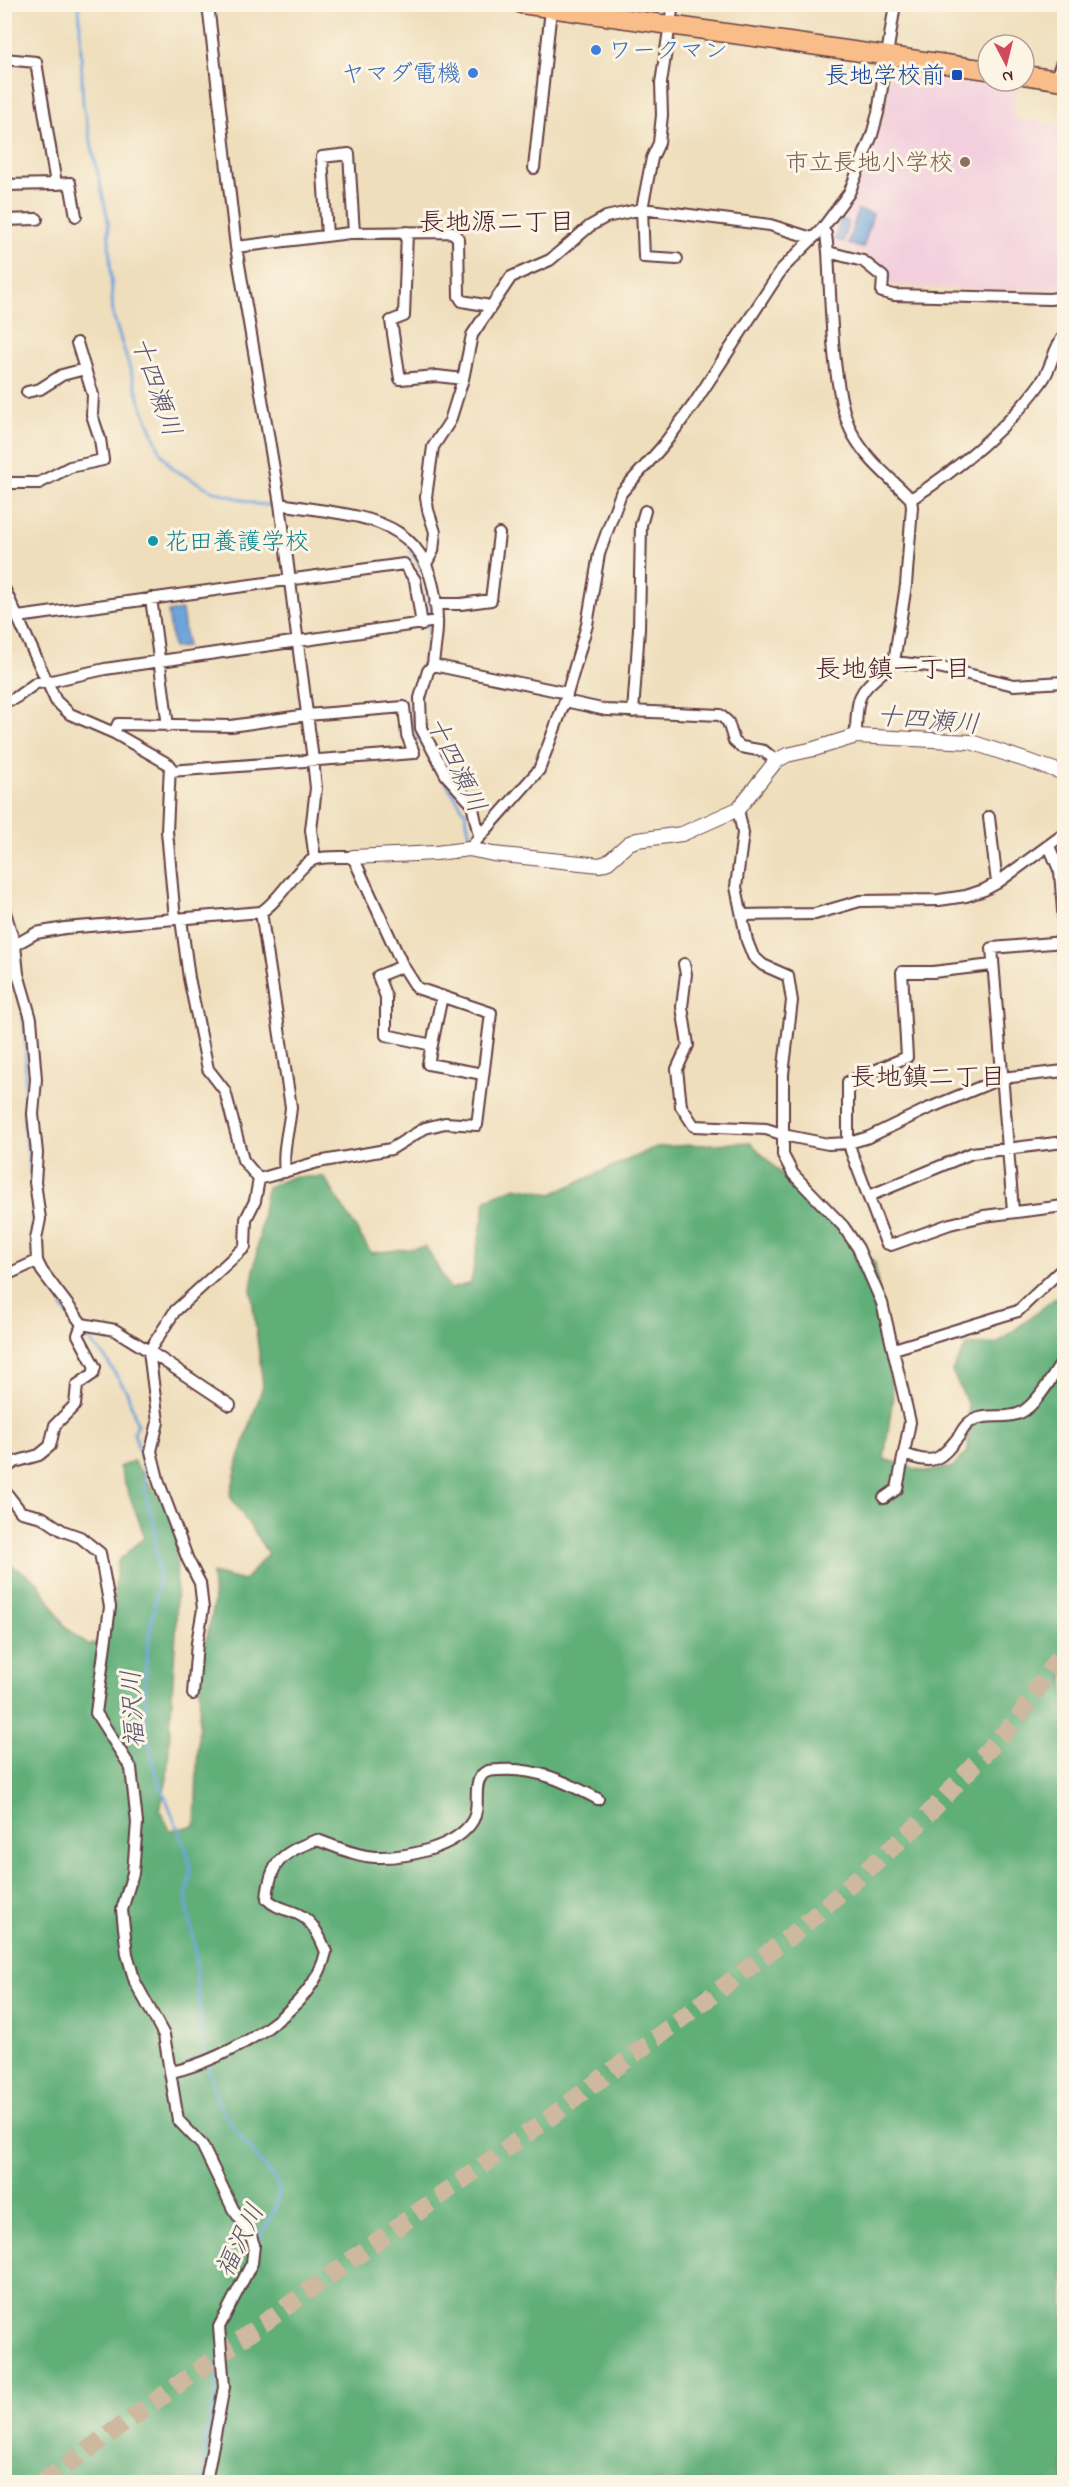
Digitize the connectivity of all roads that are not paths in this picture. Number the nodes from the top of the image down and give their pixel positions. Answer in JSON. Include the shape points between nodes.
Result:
{"nodes":[{"id":1,"x":208,"y":4,"type":"edge"},
{"id":2,"x":521,"y":4,"type":"edge"},
{"id":3,"x":673,"y":4,"type":"edge"},
{"id":4,"x":895,"y":4,"type":"edge"},
{"id":5,"x":551,"y":9,"type":"junction"},
{"id":6,"x":669,"y":25,"type":"junction"},
{"id":7,"x":887,"y":55,"type":"junction"},
{"id":8,"x":1065,"y":57,"type":"edge"},
{"id":9,"x":4,"y":59,"type":"edge"},
{"id":10,"x":976,"y":68,"type":"edge"},
{"id":11,"x":1036,"y":77,"type":"edge"},
{"id":12,"x":1060,"y":81,"type":"edge"},
{"id":13,"x":534,"y":168,"type":"dead end"},
{"id":14,"x":56,"y":184,"type":"junction"},
{"id":15,"x":4,"y":185,"type":"edge"},
{"id":16,"x":642,"y":209,"type":"junction"},
{"id":17,"x":76,"y":216,"type":"dead end"},
{"id":18,"x":37,"y":219,"type":"dead end"},
{"id":19,"x":4,"y":220,"type":"edge"},
{"id":20,"x":822,"y":229,"type":"junction"},
{"id":21,"x":407,"y":232,"type":"junction"},
{"id":22,"x":354,"y":233,"type":"junction"},
{"id":23,"x":327,"y":236,"type":"junction"},
{"id":24,"x":812,"y":238,"type":"junction"},
{"id":25,"x":236,"y":247,"type":"junction"},
{"id":26,"x":828,"y":252,"type":"junction"},
{"id":27,"x":677,"y":259,"type":"dead end"},
{"id":28,"x":1065,"y":297,"type":"edge"},
{"id":29,"x":490,"y":306,"type":"junction"},
{"id":30,"x":1065,"y":336,"type":"edge"},
{"id":31,"x":77,"y":343,"type":"dead end"},
{"id":32,"x":85,"y":369,"type":"junction"},
{"id":33,"x":463,"y":379,"type":"junction"},
{"id":34,"x":27,"y":392,"type":"dead end"},
{"id":35,"x":4,"y":483,"type":"edge"},
{"id":36,"x":911,"y":499,"type":"junction"},
{"id":37,"x":280,"y":504,"type":"junction"},
{"id":38,"x":645,"y":511,"type":"dead end"},
{"id":39,"x":499,"y":534,"type":"dead end"},
{"id":40,"x":426,"y":564,"type":"junction"},
{"id":41,"x":290,"y":579,"type":"junction"},
{"id":42,"x":4,"y":588,"type":"edge"},
{"id":43,"x":151,"y":598,"type":"junction"},
{"id":44,"x":435,"y":604,"type":"junction"},
{"id":45,"x":18,"y":617,"type":"junction"},
{"id":46,"x":437,"y":621,"type":"junction"},
{"id":47,"x":422,"y":625,"type":"junction"},
{"id":48,"x":298,"y":642,"type":"junction"},
{"id":49,"x":158,"y":661,"type":"junction"},
{"id":50,"x":894,"y":662,"type":"junction"},
{"id":51,"x":433,"y":665,"type":"junction"},
{"id":52,"x":46,"y":682,"type":"junction"},
{"id":53,"x":1065,"y":682,"type":"edge"},
{"id":54,"x":566,"y":697,"type":"junction"},
{"id":55,"x":4,"y":701,"type":"edge"},
{"id":56,"x":412,"y":705,"type":"junction"},
{"id":57,"x":633,"y":712,"type":"junction"},
{"id":58,"x":308,"y":716,"type":"junction"},
{"id":59,"x":168,"y":726,"type":"junction"},
{"id":60,"x":114,"y":733,"type":"junction"},
{"id":61,"x":856,"y":736,"type":"junction"},
{"id":62,"x":313,"y":760,"type":"junction"},
{"id":63,"x":776,"y":761,"type":"junction"},
{"id":64,"x":170,"y":771,"type":"junction"},
{"id":65,"x":1065,"y":773,"type":"edge"},
{"id":66,"x":738,"y":809,"type":"junction"},
{"id":67,"x":989,"y":817,"type":"dead end"},
{"id":68,"x":1065,"y":834,"type":"edge"},
{"id":69,"x":478,"y":836,"type":"junction"},
{"id":70,"x":1049,"y":846,"type":"junction"},
{"id":71,"x":469,"y":849,"type":"junction"},
{"id":72,"x":353,"y":857,"type":"junction"},
{"id":73,"x":315,"y":859,"type":"junction"},
{"id":74,"x":997,"y":883,"type":"junction"},
{"id":75,"x":1063,"y":890,"type":"edge"},
{"id":76,"x":4,"y":909,"type":"edge"},
{"id":77,"x":261,"y":912,"type":"junction"},
{"id":78,"x":742,"y":915,"type":"junction"},
{"id":79,"x":178,"y":919,"type":"junction"},
{"id":80,"x":1065,"y":923,"type":"edge"},
{"id":81,"x":1065,"y":942,"type":"edge"},
{"id":82,"x":15,"y":945,"type":"junction"},
{"id":83,"x":4,"y":951,"type":"edge"},
{"id":84,"x":684,"y":964,"type":"dead end"},
{"id":85,"x":992,"y":965,"type":"junction"},
{"id":86,"x":403,"y":966,"type":"junction"},
{"id":87,"x":442,"y":996,"type":"junction"},
{"id":88,"x":432,"y":1045,"type":"junction"},
{"id":89,"x":1065,"y":1071,"type":"edge"},
{"id":90,"x":483,"y":1074,"type":"junction"},
{"id":91,"x":1002,"y":1078,"type":"junction"},
{"id":92,"x":783,"y":1135,"type":"junction"},
{"id":93,"x":1065,"y":1142,"type":"edge"},
{"id":94,"x":849,"y":1143,"type":"junction"},
{"id":95,"x":1007,"y":1148,"type":"junction"},
{"id":96,"x":285,"y":1172,"type":"junction"},
{"id":97,"x":259,"y":1179,"type":"junction"},
{"id":98,"x":869,"y":1196,"type":"junction"},
{"id":99,"x":1065,"y":1206,"type":"edge"},
{"id":100,"x":1013,"y":1211,"type":"junction"},
{"id":101,"x":37,"y":1261,"type":"junction"},
{"id":102,"x":1065,"y":1270,"type":"edge"},
{"id":103,"x":4,"y":1276,"type":"edge"},
{"id":104,"x":82,"y":1324,"type":"junction"},
{"id":105,"x":894,"y":1349,"type":"junction"},
{"id":106,"x":149,"y":1351,"type":"junction"},
{"id":107,"x":1065,"y":1359,"type":"edge"},
{"id":108,"x":230,"y":1405,"type":"dead end"},
{"id":109,"x":905,"y":1454,"type":"junction"},
{"id":110,"x":4,"y":1469,"type":"edge"},
{"id":111,"x":4,"y":1490,"type":"edge"},
{"id":112,"x":884,"y":1498,"type":"dead end"},
{"id":113,"x":193,"y":1694,"type":"dead end"},
{"id":114,"x":598,"y":1799,"type":"dead end"},
{"id":115,"x":176,"y":2071,"type":"junction"},
{"id":116,"x":206,"y":2482,"type":"edge"}],
"edges":[{"from":1,"to":25,"type":"street"},
{"from":2,"to":5,"type":"highway"},
{"from":3,"to":6,"type":"street"},
{"from":4,"to":7,"type":"street"},
{"from":5,"to":6,"type":"highway"},
{"from":5,"to":13,"type":"street"},
{"from":6,"to":7,"type":"highway"},
{"from":6,"to":16,"type":"street","via":[[661,83],[659,143],[652,158]]},
{"from":7,"to":10,"type":"highway"},
{"from":7,"to":20,"type":"street","via":[[872,135],[849,193]]},
{"from":8,"to":12,"type":"street"},
{"from":9,"to":14,"type":"street","via":[[36,62]]},
{"from":11,"to":12,"type":"highway"},
{"from":14,"to":15,"type":"street"},
{"from":14,"to":17,"type":"street","via":[[70,183]]},
{"from":16,"to":24,"type":"street","via":[[770,225]]},
{"from":16,"to":27,"type":"street","via":[[644,257]]},
{"from":16,"to":29,"type":"street","via":[[606,217],[590,226],[550,260],[511,277]]},
{"from":18,"to":19,"type":"street"},
{"from":20,"to":24,"type":"street"},
{"from":20,"to":26,"type":"street"},
{"from":21,"to":22,"type":"street"},
{"from":21,"to":29,"type":"street","via":[[452,232],[458,238],[462,302]]},
{"from":21,"to":33,"type":"street","via":[[404,316],[391,321],[400,379]]},
{"from":22,"to":23,"type":"street"},
{"from":22,"to":23,"type":"street","via":[[349,154],[322,157]]},
{"from":23,"to":25,"type":"street"},
{"from":24,"to":54,"type":"street","via":[[782,269],[694,404],[621,493],[599,554],[588,625]]},
{"from":25,"to":37,"type":"street"},
{"from":26,"to":28,"type":"street","via":[[863,261],[883,277],[882,292],[894,295]]},
{"from":26,"to":36,"type":"street","via":[[836,362],[844,411],[854,437],[867,455]]},
{"from":29,"to":33,"type":"street","via":[[472,335]]},
{"from":30,"to":36,"type":"street","via":[[1043,380],[1005,423],[974,453]]},
{"from":31,"to":32,"type":"street"},
{"from":32,"to":34,"type":"street"},
{"from":32,"to":35,"type":"street","via":[[103,460],[70,467],[39,483]]},
{"from":33,"to":40,"type":"street","via":[[450,421],[433,447],[426,498],[435,532],[433,551]]},
{"from":36,"to":50,"type":"street","via":[[906,585]]},
{"from":37,"to":40,"type":"street","via":[[373,520],[391,527],[407,538]]},
{"from":37,"to":41,"type":"street"},
{"from":38,"to":57,"type":"street","via":[[641,525]]},
{"from":39,"to":44,"type":"street","via":[[491,600]]},
{"from":40,"to":44,"type":"street"},
{"from":41,"to":43,"type":"street"},
{"from":41,"to":47,"type":"street","via":[[404,564],[415,580]]},
{"from":41,"to":48,"type":"street"},
{"from":42,"to":45,"type":"street"},
{"from":43,"to":45,"type":"street"},
{"from":43,"to":49,"type":"street"},
{"from":44,"to":46,"type":"street"},
{"from":45,"to":52,"type":"street"},
{"from":46,"to":47,"type":"street"},
{"from":46,"to":51,"type":"street"},
{"from":47,"to":48,"type":"street"},
{"from":48,"to":49,"type":"street"},
{"from":48,"to":58,"type":"street"},
{"from":49,"to":52,"type":"street"},
{"from":49,"to":59,"type":"street"},
{"from":50,"to":53,"type":"street","via":[[938,667],[1014,685]]},
{"from":50,"to":61,"type":"street","via":[[867,684],[861,694],[856,708]]},
{"from":51,"to":54,"type":"street"},
{"from":51,"to":56,"type":"street"},
{"from":52,"to":55,"type":"street","via":[[36,683],[14,699]]},
{"from":52,"to":60,"type":"street","via":[[56,701],[70,714]]},
{"from":54,"to":57,"type":"street","via":[[606,710]]},
{"from":54,"to":69,"type":"street","via":[[539,770]]},
{"from":56,"to":58,"type":"street"},
{"from":56,"to":62,"type":"street","via":[[407,735],[414,753]]},
{"from":56,"to":69,"type":"street","via":[[446,776],[472,804]]},
{"from":57,"to":63,"type":"street","via":[[720,715],[741,747],[764,751]]},
{"from":58,"to":59,"type":"street","via":[[231,726]]},
{"from":58,"to":62,"type":"street"},
{"from":59,"to":60,"type":"street","via":[[118,724]]},
{"from":60,"to":64,"type":"street","via":[[170,765]]},
{"from":61,"to":63,"type":"street"},
{"from":61,"to":65,"type":"street","via":[[971,742]]},
{"from":62,"to":64,"type":"street"},
{"from":62,"to":73,"type":"street","via":[[316,789],[311,830]]},
{"from":63,"to":66,"type":"street"},
{"from":64,"to":79,"type":"street","via":[[166,831]]},
{"from":66,"to":71,"type":"street","via":[[682,834],[629,843],[600,865]]},
{"from":66,"to":78,"type":"street","via":[[743,833],[736,887]]},
{"from":67,"to":74,"type":"street"},
{"from":68,"to":70,"type":"street"},
{"from":69,"to":71,"type":"street"},
{"from":70,"to":74,"type":"street"},
{"from":70,"to":75,"type":"street"},
{"from":71,"to":72,"type":"street"},
{"from":72,"to":73,"type":"street"},
{"from":72,"to":86,"type":"street"},
{"from":73,"to":77,"type":"street","via":[[302,867],[280,897]]},
{"from":74,"to":78,"type":"street","via":[[984,890],[939,900],[860,901],[815,914]]},
{"from":75,"to":80,"type":"street"},
{"from":76,"to":82,"type":"street"},
{"from":77,"to":79,"type":"street"},
{"from":77,"to":96,"type":"street","via":[[291,1107],[290,1130],[282,1153]]},
{"from":78,"to":92,"type":"street","via":[[753,956],[788,976],[792,1001],[783,1074]]},
{"from":79,"to":82,"type":"street","via":[[36,933]]},
{"from":79,"to":97,"type":"street","via":[[208,1070],[225,1091],[243,1160]]},
{"from":81,"to":85,"type":"street","via":[[992,948]]},
{"from":82,"to":83,"type":"street"},
{"from":82,"to":101,"type":"street","via":[[18,974],[31,1019],[36,1078],[33,1114],[40,1219]]},
{"from":84,"to":92,"type":"street","via":[[682,1007],[688,1045],[677,1069],[684,1112],[694,1126],[766,1130]]},
{"from":85,"to":91,"type":"street"},
{"from":85,"to":94,"type":"street","via":[[902,972],[907,1057],[848,1082]]},
{"from":86,"to":87,"type":"street","via":[[417,988]]},
{"from":86,"to":88,"type":"street","via":[[378,976],[386,997],[386,1035]]},
{"from":87,"to":88,"type":"street"},
{"from":87,"to":90,"type":"street","via":[[491,1012]]},
{"from":88,"to":90,"type":"street","via":[[428,1064]]},
{"from":89,"to":91,"type":"street"},
{"from":90,"to":96,"type":"street","via":[[477,1125],[445,1123],[425,1128],[391,1149]]},
{"from":91,"to":94,"type":"street"},
{"from":91,"to":95,"type":"street"},
{"from":92,"to":94,"type":"street","via":[[828,1144]]},
{"from":92,"to":105,"type":"street","via":[[783,1155],[793,1174],[843,1226],[858,1248],[882,1303]]},
{"from":93,"to":95,"type":"street"},
{"from":94,"to":98,"type":"street"},
{"from":95,"to":98,"type":"street","via":[[972,1153]]},
{"from":95,"to":100,"type":"street"},
{"from":96,"to":97,"type":"street"},
{"from":97,"to":106,"type":"street","via":[[246,1219],[245,1247],[175,1311]]},
{"from":98,"to":100,"type":"street","via":[[886,1243],[891,1245],[950,1224]]},
{"from":99,"to":100,"type":"street"},
{"from":101,"to":103,"type":"street"},
{"from":101,"to":104,"type":"street"},
{"from":102,"to":105,"type":"street","via":[[1018,1311]]},
{"from":104,"to":106,"type":"street","via":[[115,1330]]},
{"from":104,"to":110,"type":"street","via":[[78,1335],[95,1367],[93,1374],[76,1385],[75,1405],[55,1425],[50,1446],[39,1455]]},
{"from":105,"to":109,"type":"street","via":[[910,1422]]},
{"from":106,"to":108,"type":"street"},
{"from":106,"to":113,"type":"street","via":[[158,1422],[151,1451],[159,1483],[200,1583],[203,1609]]},
{"from":107,"to":109,"type":"street","via":[[1031,1405],[1019,1413],[983,1416],[968,1423],[943,1455],[933,1461]]},
{"from":109,"to":112,"type":"street","via":[[897,1489]]},
{"from":111,"to":115,"type":"street","via":[[21,1512],[42,1517],[80,1537],[100,1553],[110,1607],[96,1713],[131,1768],[137,1823],[133,1873],[122,1910],[127,1954],[135,1982],[164,2035]]},
{"from":114,"to":115,"type":"street","via":[[540,1772],[488,1771],[478,1782],[475,1817],[466,1831],[445,1845],[376,1857],[317,1840],[287,1854],[269,1876],[267,1899],[312,1924],[326,1952],[320,1974],[305,1996],[235,2049]]},
{"from":115,"to":116,"type":"street","via":[[178,2120],[202,2145],[254,2245],[252,2263],[219,2327],[224,2387]]}]}
